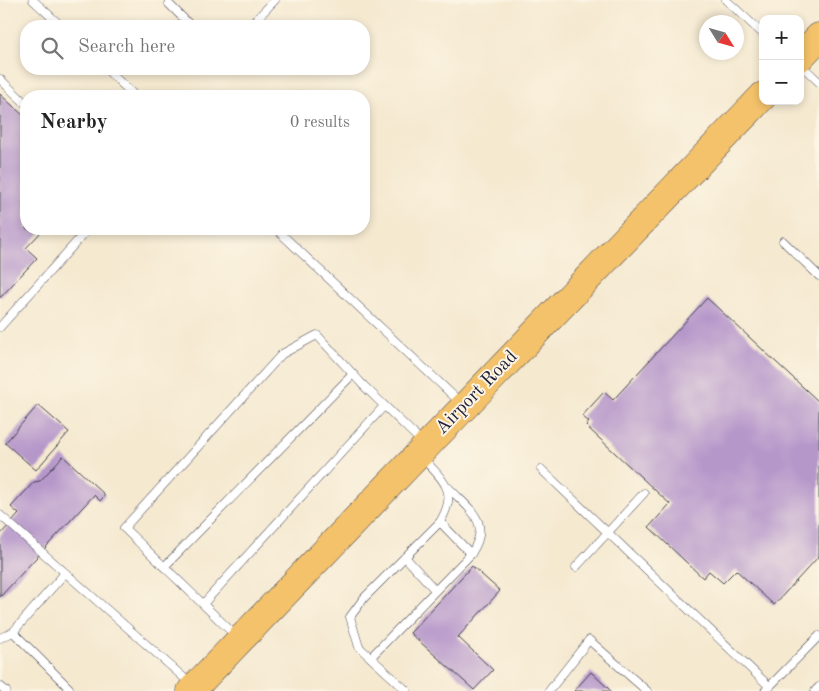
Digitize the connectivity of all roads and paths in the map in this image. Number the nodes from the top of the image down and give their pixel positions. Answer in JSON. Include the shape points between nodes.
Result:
{"nodes":[{"id":1,"x":33,"y":0,"type":"edge"},
{"id":2,"x":275,"y":0,"type":"edge"},
{"id":3,"x":726,"y":0,"type":"edge"},
{"id":4,"x":169,"y":4,"type":"dead end"},
{"id":5,"x":55,"y":20,"type":"edge"},
{"id":6,"x":185,"y":20,"type":"edge"},
{"id":7,"x":256,"y":20,"type":"edge"},
{"id":8,"x":759,"y":30,"type":"edge"},
{"id":9,"x":819,"y":37,"type":"edge"},
{"id":10,"x":804,"y":53,"type":"edge"},
{"id":11,"x":804,"y":68,"type":"edge"},
{"id":12,"x":112,"y":75,"type":"edge"},
{"id":13,"x":0,"y":79,"type":"edge"},
{"id":14,"x":819,"y":82,"type":"edge"},
{"id":15,"x":129,"y":90,"type":"edge"},
{"id":16,"x":20,"y":98,"type":"edge"},
{"id":17,"x":759,"y":100,"type":"edge"},
{"id":18,"x":83,"y":235,"type":"edge"},
{"id":19,"x":282,"y":235,"type":"edge"},
{"id":20,"x":783,"y":241,"type":"dead end"},
{"id":21,"x":819,"y":276,"type":"edge"},
{"id":22,"x":0,"y":327,"type":"edge"},
{"id":23,"x":353,"y":374,"type":"junction"},
{"id":24,"x":384,"y":406,"type":"junction"},
{"id":25,"x":465,"y":406,"type":"junction"},
{"id":26,"x":423,"y":450,"type":"junction"},
{"id":27,"x":541,"y":469,"type":"dead end"},
{"id":28,"x":448,"y":488,"type":"junction"},
{"id":29,"x":644,"y":493,"type":"dead end"},
{"id":30,"x":0,"y":516,"type":"edge"},
{"id":31,"x":440,"y":522,"type":"junction"},
{"id":32,"x":607,"y":532,"type":"junction"},
{"id":33,"x":471,"y":554,"type":"junction"},
{"id":34,"x":405,"y":557,"type":"junction"},
{"id":35,"x":164,"y":566,"type":"junction"},
{"id":36,"x":576,"y":567,"type":"dead end"},
{"id":37,"x":65,"y":573,"type":"junction"},
{"id":38,"x":436,"y":590,"type":"junction"},
{"id":39,"x":203,"y":604,"type":"junction"},
{"id":40,"x":13,"y":632,"type":"junction"},
{"id":41,"x":819,"y":636,"type":"edge"},
{"id":42,"x":0,"y":638,"type":"edge"},
{"id":43,"x":240,"y":640,"type":"junction"},
{"id":44,"x":813,"y":642,"type":"junction"},
{"id":45,"x":819,"y":648,"type":"edge"},
{"id":46,"x":370,"y":658,"type":"junction"},
{"id":47,"x":0,"y":686,"type":"edge"},
{"id":48,"x":819,"y":687,"type":"edge"},
{"id":49,"x":193,"y":689,"type":"edge"},
{"id":50,"x":767,"y":689,"type":"edge"},
{"id":51,"x":6,"y":691,"type":"edge"},
{"id":52,"x":66,"y":691,"type":"edge"},
{"id":53,"x":408,"y":691,"type":"edge"},
{"id":54,"x":548,"y":691,"type":"edge"},
{"id":55,"x":647,"y":691,"type":"edge"},
{"id":56,"x":815,"y":691,"type":"edge"}],
"edges":[{"from":1,"to":5,"type":"lane"},
{"from":2,"to":7,"type":"lane"},
{"from":3,"to":8,"type":"lane"},
{"from":4,"to":6,"type":"lane"},
{"from":9,"to":10,"type":"highway"},
{"from":11,"to":14,"type":"lane"},
{"from":12,"to":15,"type":"lane"},
{"from":13,"to":16,"type":"lane"},
{"from":17,"to":25,"type":"highway","name":"Airport Road"},
{"from":18,"to":22,"type":"lane"},
{"from":19,"to":25,"type":"lane"},
{"from":20,"to":21,"type":"lane"},
{"from":23,"to":24,"type":"lane"},
{"from":23,"to":35,"type":"lane"},
{"from":23,"to":35,"type":"lane","via":[[317,335],[282,354],[124,528]]},
{"from":24,"to":26,"type":"lane"},
{"from":24,"to":39,"type":"lane"},
{"from":25,"to":26,"type":"highway","name":"Airport Road"},
{"from":26,"to":28,"type":"lane"},
{"from":26,"to":43,"type":"highway","name":"Airport Road"},
{"from":27,"to":32,"type":"lane"},
{"from":28,"to":31,"type":"lane","via":[[447,510]]},
{"from":28,"to":33,"type":"lane","via":[[477,518],[481,529],[479,542]]},
{"from":29,"to":32,"type":"lane"},
{"from":30,"to":37,"type":"lane"},
{"from":31,"to":33,"type":"lane"},
{"from":31,"to":34,"type":"lane"},
{"from":32,"to":36,"type":"lane"},
{"from":32,"to":50,"type":"lane"},
{"from":33,"to":38,"type":"lane"},
{"from":34,"to":38,"type":"lane"},
{"from":34,"to":46,"type":"lane","via":[[364,598],[350,618],[359,647]]},
{"from":35,"to":39,"type":"lane"},
{"from":37,"to":40,"type":"lane"},
{"from":37,"to":49,"type":"lane"},
{"from":38,"to":46,"type":"lane"},
{"from":39,"to":43,"type":"lane"},
{"from":40,"to":42,"type":"lane"},
{"from":40,"to":52,"type":"lane","via":[[69,688]]},
{"from":41,"to":44,"type":"lane"},
{"from":43,"to":49,"type":"highway","name":"Airport Road"},
{"from":44,"to":45,"type":"lane"},
{"from":44,"to":50,"type":"lane"},
{"from":46,"to":53,"type":"lane"},
{"from":47,"to":51,"type":"lane"},
{"from":48,"to":56,"type":"lane"},
{"from":54,"to":55,"type":"lane","via":[[589,640]]}]}
